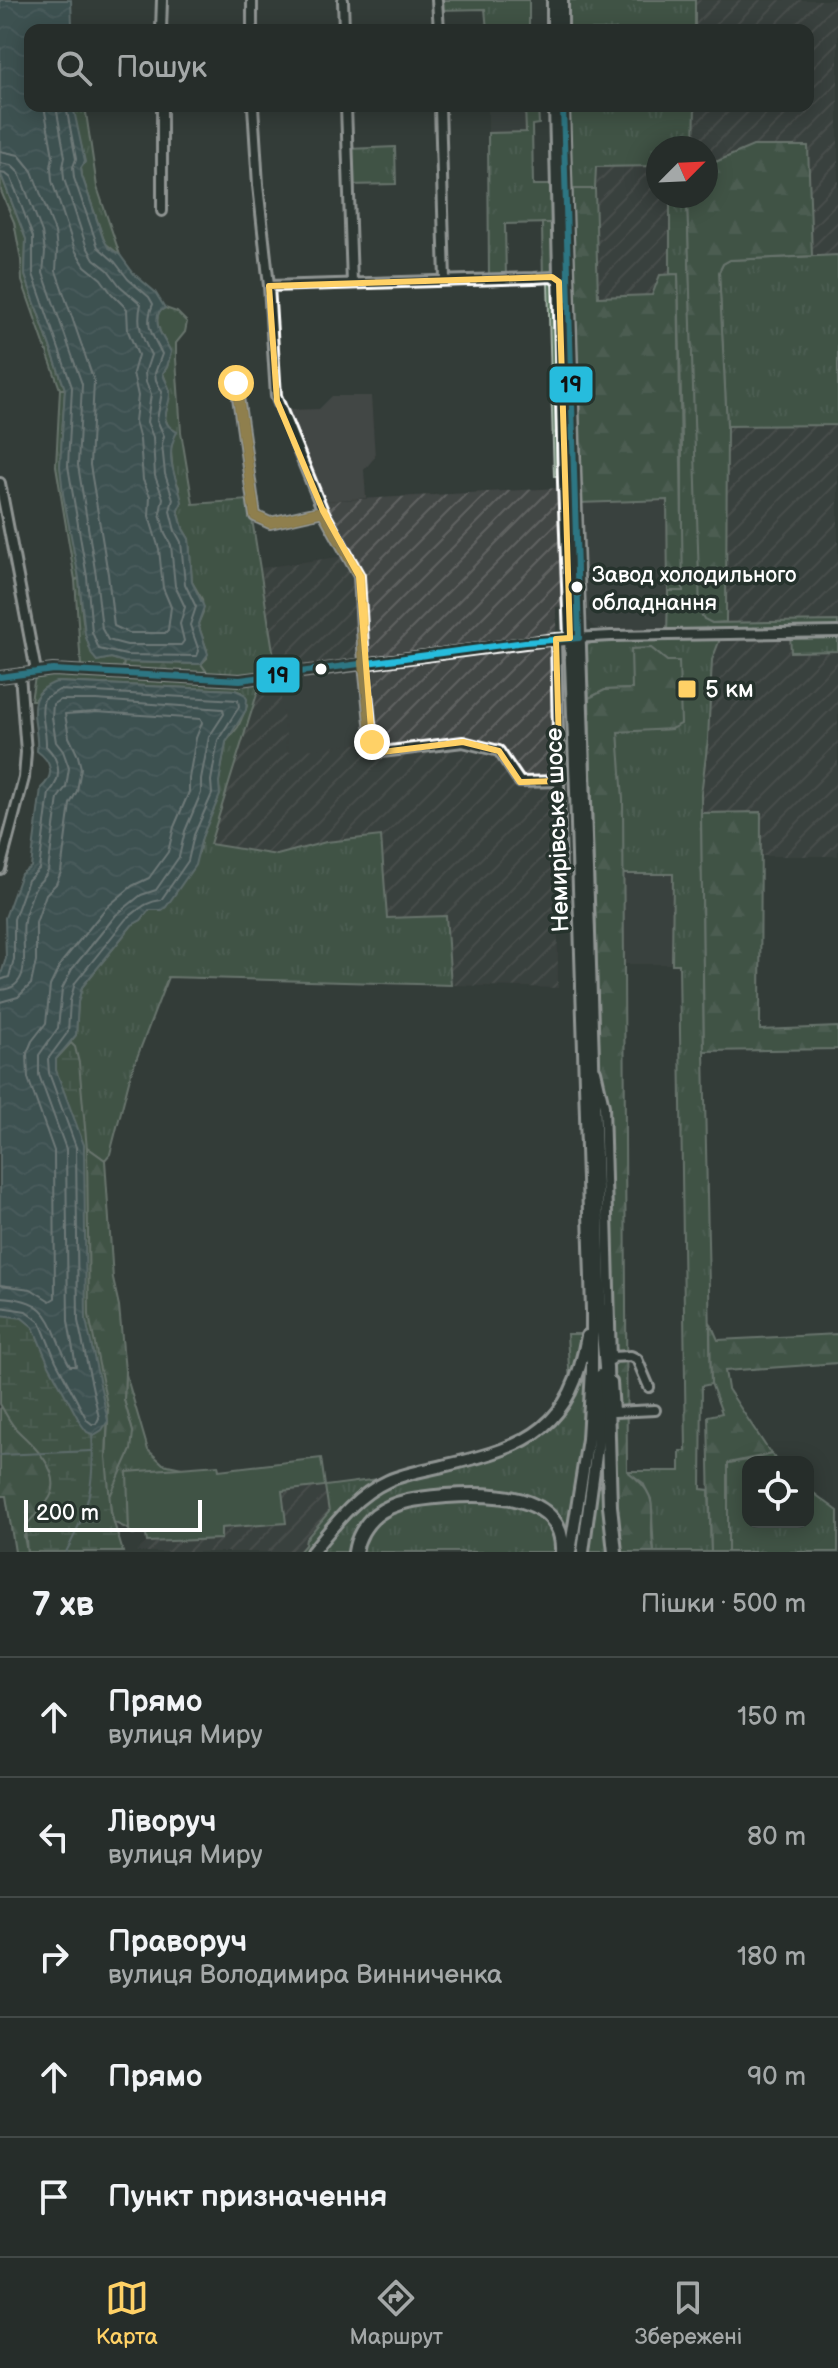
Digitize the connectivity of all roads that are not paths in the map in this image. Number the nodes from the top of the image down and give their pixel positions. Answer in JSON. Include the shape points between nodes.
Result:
{"nodes":[{"id":1,"x":162,"y":0,"type":"edge"},
{"id":2,"x":252,"y":0,"type":"edge"},
{"id":3,"x":343,"y":0,"type":"edge"},
{"id":4,"x":437,"y":0,"type":"edge"},
{"id":5,"x":553,"y":0,"type":"edge"},
{"id":6,"x":562,"y":0,"type":"edge"},
{"id":7,"x":161,"y":24,"type":"edge"},
{"id":8,"x":252,"y":24,"type":"edge"},
{"id":9,"x":344,"y":24,"type":"edge"},
{"id":10,"x":439,"y":24,"type":"edge"},
{"id":11,"x":553,"y":24,"type":"edge"},
{"id":12,"x":562,"y":24,"type":"edge"},
{"id":13,"x":162,"y":112,"type":"edge"},
{"id":14,"x":253,"y":112,"type":"edge"},
{"id":15,"x":346,"y":112,"type":"edge"},
{"id":16,"x":440,"y":112,"type":"edge"},
{"id":17,"x":555,"y":112,"type":"edge"},
{"id":18,"x":563,"y":112,"type":"edge"},
{"id":19,"x":162,"y":211,"type":"dead end"},
{"id":20,"x":557,"y":278,"type":"junction"},
{"id":21,"x":445,"y":280,"type":"junction"},
{"id":22,"x":352,"y":283,"type":"junction"},
{"id":23,"x":269,"y":286,"type":"junction"},
{"id":24,"x":236,"y":383,"type":"dead end"},
{"id":25,"x":0,"y":483,"type":"edge"},
{"id":26,"x":323,"y":511,"type":"junction"},
{"id":27,"x":838,"y":632,"type":"edge"},
{"id":28,"x":575,"y":638,"type":"junction"},
{"id":29,"x":556,"y":639,"type":"junction"},
{"id":30,"x":364,"y":664,"type":"junction"},
{"id":31,"x":36,"y":671,"type":"junction"},
{"id":32,"x":20,"y":674,"type":"junction"},
{"id":33,"x":0,"y":677,"type":"edge"},
{"id":34,"x":560,"y":781,"type":"junction"},
{"id":35,"x":0,"y":869,"type":"edge"},
{"id":36,"x":561,"y":875,"type":"dead end"},
{"id":37,"x":593,"y":1058,"type":"junction"},
{"id":38,"x":596,"y":1310,"type":"junction"},
{"id":39,"x":611,"y":1357,"type":"junction"},
{"id":40,"x":649,"y":1387,"type":"dead end"},
{"id":41,"x":655,"y":1410,"type":"dead end"},
{"id":42,"x":312,"y":1552,"type":"edge"},
{"id":43,"x":355,"y":1552,"type":"edge"},
{"id":44,"x":562,"y":1552,"type":"edge"},
{"id":45,"x":570,"y":1552,"type":"edge"},
{"id":46,"x":583,"y":1552,"type":"edge"},
{"id":47,"x":615,"y":1552,"type":"edge"}],
"edges":[{"from":1,"to":7,"type":"street"},
{"from":2,"to":8,"type":"street"},
{"from":3,"to":9,"type":"street"},
{"from":4,"to":10,"type":"street"},
{"from":5,"to":11,"type":"main road"},
{"from":6,"to":12,"type":"main road"},
{"from":13,"to":19,"type":"street"},
{"from":14,"to":23,"type":"street"},
{"from":15,"to":22,"type":"street"},
{"from":16,"to":21,"type":"street"},
{"from":17,"to":20,"type":"main road","name":"Немирівське шосе"},
{"from":18,"to":28,"type":"main road","name":"Немирівське шосе"},
{"from":20,"to":21,"type":"street"},
{"from":20,"to":28,"type":"main road","name":"Немирівське шосе"},
{"from":21,"to":22,"type":"street"},
{"from":22,"to":23,"type":"street"},
{"from":23,"to":26,"type":"street","via":[[277,401]]},
{"from":24,"to":26,"type":"street","via":[[255,516],[270,523]]},
{"from":25,"to":31,"type":"street"},
{"from":26,"to":30,"type":"street","via":[[359,576]]},
{"from":27,"to":28,"type":"street"},
{"from":28,"to":29,"type":"street"},
{"from":28,"to":37,"type":"main road","name":"Немирівське шосе"},
{"from":28,"to":38,"type":"main road","name":"Немирівське шосе"},
{"from":29,"to":30,"type":"street"},
{"from":29,"to":34,"type":"street"},
{"from":30,"to":31,"type":"street","via":[[240,680]]},
{"from":30,"to":34,"type":"street","via":[[372,742],[378,751],[463,742],[499,751],[520,782]]},
{"from":31,"to":32,"type":"street"},
{"from":32,"to":33,"type":"street"},
{"from":32,"to":35,"type":"street","via":[[24,778]]},
{"from":34,"to":36,"type":"street"},
{"from":37,"to":38,"type":"main road","name":"Немирівське шосе"},
{"from":37,"to":39,"type":"street","via":[[604,1106]]},
{"from":38,"to":42,"type":"main road","via":[[574,1386],[539,1431],[499,1452],[405,1475],[375,1488],[353,1504]]},
{"from":38,"to":45,"type":"main road","name":"Немирівське шосе","via":[[588,1439]]},
{"from":38,"to":46,"type":"main road","name":"Немирівське шосе","via":[[601,1373],[598,1440]]},
{"from":38,"to":47,"type":"highway","via":[[606,1367]]},
{"from":39,"to":40,"type":"street","via":[[637,1359]]},
{"from":39,"to":41,"type":"street","via":[[614,1412]]},
{"from":43,"to":44,"type":"highway","via":[[366,1526],[390,1508],[429,1498],[487,1494],[543,1510],[557,1526]]}]}
